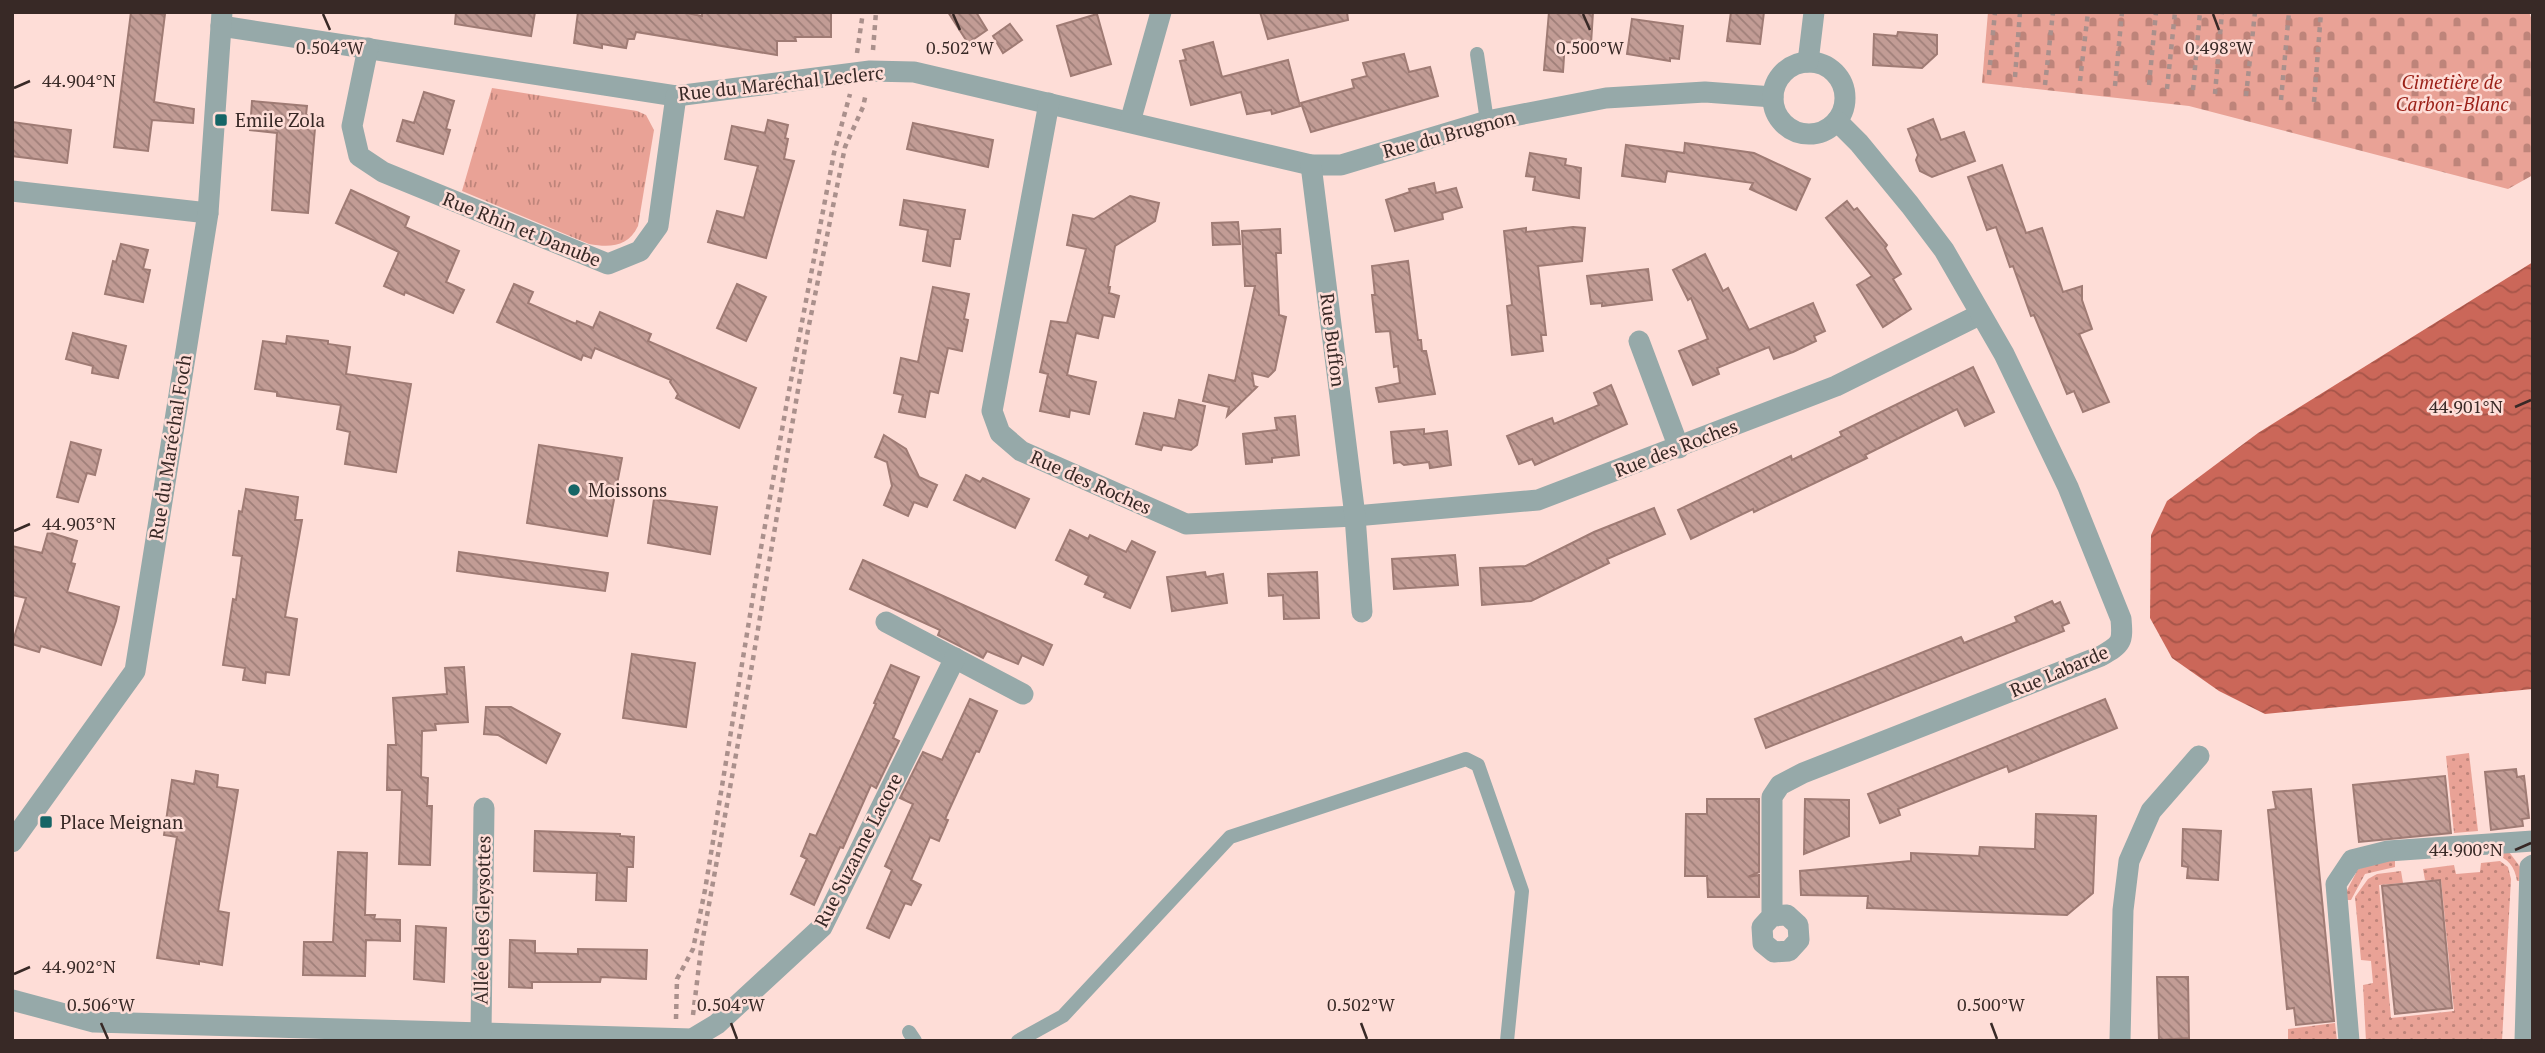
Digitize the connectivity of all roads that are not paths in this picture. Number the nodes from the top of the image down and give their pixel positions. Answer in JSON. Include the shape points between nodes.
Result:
{"nodes":[{"id":1,"x":1161,"y":12,"type":"edge"},
{"id":2,"x":1814,"y":12,"type":"edge"},
{"id":3,"x":222,"y":19,"type":"edge"},
{"id":4,"x":368,"y":48,"type":"junction"},
{"id":5,"x":1477,"y":54,"type":"dead end"},
{"id":6,"x":1808,"y":62,"type":"junction"},
{"id":7,"x":676,"y":96,"type":"junction"},
{"id":8,"x":1773,"y":97,"type":"junction"},
{"id":9,"x":1049,"y":103,"type":"junction"},
{"id":10,"x":1487,"y":121,"type":"junction"},
{"id":11,"x":1837,"y":121,"type":"junction"},
{"id":12,"x":1130,"y":122,"type":"junction"},
{"id":13,"x":1311,"y":165,"type":"junction"},
{"id":14,"x":12,"y":191,"type":"edge"},
{"id":15,"x":208,"y":212,"type":"junction"},
{"id":16,"x":1979,"y":314,"type":"junction"},
{"id":17,"x":1639,"y":341,"type":"dead end"},
{"id":18,"x":1679,"y":448,"type":"junction"},
{"id":19,"x":1355,"y":516,"type":"junction"},
{"id":20,"x":1363,"y":612,"type":"dead end"},
{"id":21,"x":886,"y":622,"type":"dead end"},
{"id":22,"x":955,"y":658,"type":"junction"},
{"id":23,"x":1023,"y":694,"type":"dead end"},
{"id":24,"x":2199,"y":756,"type":"dead end"},
{"id":25,"x":484,"y":808,"type":"dead end"},
{"id":26,"x":2533,"y":841,"type":"edge"},
{"id":27,"x":12,"y":842,"type":"edge"},
{"id":28,"x":2509,"y":842,"type":"junction"},
{"id":29,"x":2531,"y":866,"type":"edge"},
{"id":30,"x":1779,"y":916,"type":"dead end"},
{"id":31,"x":12,"y":1000,"type":"edge"},
{"id":32,"x":481,"y":1032,"type":"junction"},
{"id":33,"x":366,"y":1035,"type":"edge"},
{"id":34,"x":692,"y":1039,"type":"edge"},
{"id":35,"x":1018,"y":1041,"type":"edge"},
{"id":36,"x":1507,"y":1041,"type":"edge"},
{"id":37,"x":2120,"y":1041,"type":"edge"},
{"id":38,"x":2349,"y":1041,"type":"edge"},
{"id":39,"x":2525,"y":1041,"type":"edge"}],
"edges":[{"from":1,"to":12,"type":"street"},
{"from":2,"to":6,"type":"street"},
{"from":3,"to":4,"type":"street","name":"Rue du Maréchal Leclerc"},
{"from":3,"to":15,"type":"street","name":"Rue du Maréchal Foch"},
{"from":4,"to":7,"type":"street","name":"Rue du Maréchal Leclerc"},
{"from":4,"to":7,"type":"street","name":"Rue Rhin et Danube","via":[[352,126],[359,156],[383,172],[608,264],[640,251],[658,226]]},
{"from":5,"to":10,"type":"lane"},
{"from":6,"to":8,"type":"street","via":[[1780,76]]},
{"from":6,"to":11,"type":"street","via":[[1830,68],[1844,88],[1843,111]]},
{"from":7,"to":9,"type":"street","name":"Rue du Maréchal Leclerc","via":[[863,66],[914,72]]},
{"from":8,"to":10,"type":"street","name":"Rue du Brugnon","via":[[1704,92],[1606,98]]},
{"from":8,"to":11,"type":"street","via":[[1779,118],[1796,132],[1818,133]]},
{"from":9,"to":12,"type":"street","name":"Rue du Maréchal Leclerc"},
{"from":9,"to":19,"type":"street","name":"Rue des Roches","via":[[992,411],[1000,433],[1021,450],[1186,524]]},
{"from":10,"to":13,"type":"street","name":"Rue du Brugnon","via":[[1341,165]]},
{"from":11,"to":16,"type":"street","via":[[1859,142],[1944,250]]},
{"from":12,"to":13,"type":"street","name":"Rue du Brugnon"},
{"from":13,"to":19,"type":"street","name":"Rue Buffon"},
{"from":14,"to":15,"type":"street"},
{"from":15,"to":27,"type":"street","name":"Rue du Maréchal Foch","via":[[135,671]]},
{"from":16,"to":18,"type":"street","name":"Rue des Roches","via":[[1836,386]]},
{"from":16,"to":30,"type":"street","name":"Rue Labarde","via":[[2004,354],[2068,487],[2121,618],[2123,637],[2117,647],[2101,656],[1780,785],[1784,797]]},
{"from":17,"to":18,"type":"street"},
{"from":18,"to":19,"type":"street","name":"Rue des Roches","via":[[1538,500]]},
{"from":19,"to":20,"type":"street"},
{"from":21,"to":22,"type":"street"},
{"from":22,"to":23,"type":"street"},
{"from":22,"to":34,"type":"street","name":"Rue Suzanne Lacore","via":[[822,927],[717,1024]]},
{"from":24,"to":37,"type":"street","via":[[2151,811],[2129,861]]},
{"from":25,"to":32,"type":"street","name":"Allée des Gleysottes"},
{"from":26,"to":28,"type":"street"},
{"from":28,"to":29,"type":"street"},
{"from":28,"to":38,"type":"street","via":[[2388,851],[2351,860],[2336,884]]},
{"from":29,"to":39,"type":"street"},
{"from":31,"to":33,"type":"street","via":[[94,1022]]},
{"from":32,"to":33,"type":"street"},
{"from":32,"to":34,"type":"street"},
{"from":35,"to":36,"type":"lane","via":[[1063,1016],[1230,837],[1466,759],[1478,765],[1522,891]]}]}
